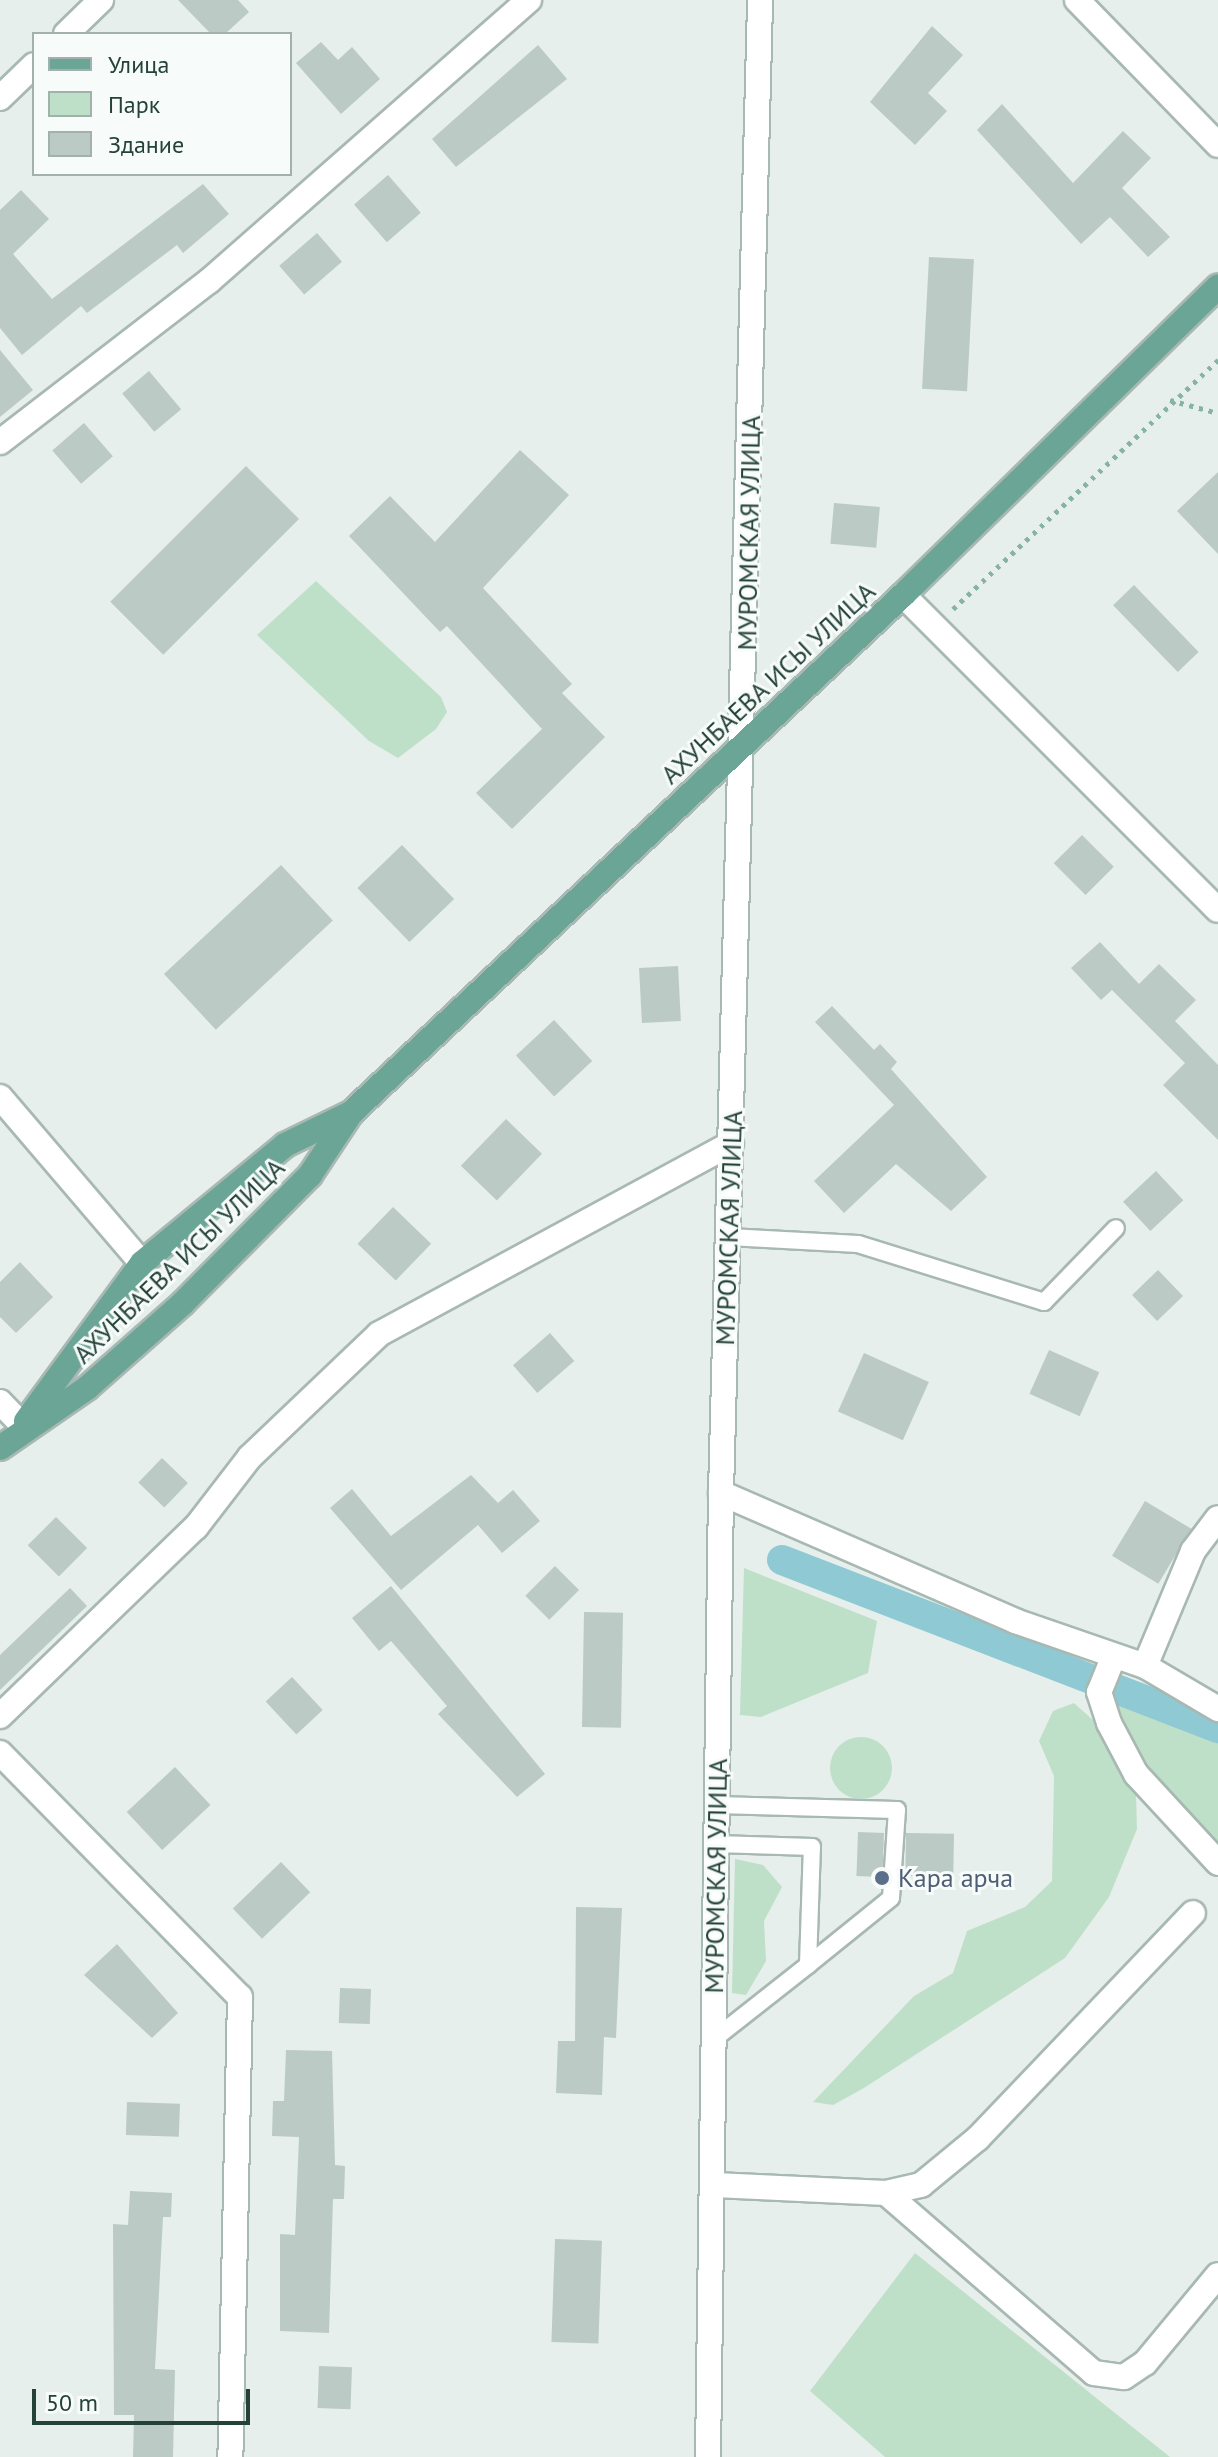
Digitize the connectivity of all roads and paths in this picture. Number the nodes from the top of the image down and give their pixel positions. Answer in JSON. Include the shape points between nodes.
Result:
{"nodes":[{"id":1,"x":529,"y":0,"type":"edge"},
{"id":2,"x":760,"y":0,"type":"edge"},
{"id":3,"x":1077,"y":0,"type":"edge"},
{"id":4,"x":93,"y":3,"type":"edge"},
{"id":5,"x":68,"y":32,"type":"edge"},
{"id":6,"x":32,"y":67,"type":"edge"},
{"id":7,"x":0,"y":98,"type":"edge"},
{"id":8,"x":1218,"y":145,"type":"edge"},
{"id":9,"x":1214,"y":297,"type":"edge"},
{"id":10,"x":1218,"y":360,"type":"edge"},
{"id":11,"x":1169,"y":399,"type":"junction"},
{"id":12,"x":1218,"y":413,"type":"edge"},
{"id":13,"x":0,"y":442,"type":"edge"},
{"id":14,"x":903,"y":595,"type":"junction"},
{"id":15,"x":950,"y":612,"type":"dead end"},
{"id":16,"x":744,"y":744,"type":"junction"},
{"id":17,"x":1218,"y":910,"type":"edge"},
{"id":18,"x":0,"y":1097,"type":"edge"},
{"id":19,"x":351,"y":1113,"type":"junction"},
{"id":20,"x":731,"y":1144,"type":"junction"},
{"id":21,"x":1116,"y":1228,"type":"dead end"},
{"id":22,"x":729,"y":1237,"type":"junction"},
{"id":23,"x":142,"y":1263,"type":"junction"},
{"id":24,"x":0,"y":1402,"type":"edge"},
{"id":25,"x":23,"y":1426,"type":"junction"},
{"id":26,"x":0,"y":1448,"type":"edge"},
{"id":27,"x":721,"y":1493,"type":"junction"},
{"id":28,"x":1218,"y":1518,"type":"edge"},
{"id":29,"x":1145,"y":1666,"type":"junction"},
{"id":30,"x":1106,"y":1675,"type":"junction"},
{"id":31,"x":1218,"y":1709,"type":"edge"},
{"id":32,"x":0,"y":1716,"type":"edge"},
{"id":33,"x":0,"y":1753,"type":"edge"},
{"id":34,"x":716,"y":1805,"type":"junction"},
{"id":35,"x":716,"y":1844,"type":"junction"},
{"id":36,"x":1218,"y":1863,"type":"edge"},
{"id":37,"x":1193,"y":1913,"type":"dead end"},
{"id":38,"x":808,"y":1965,"type":"junction"},
{"id":39,"x":714,"y":2039,"type":"junction"},
{"id":40,"x":715,"y":2185,"type":"junction"},
{"id":41,"x":886,"y":2193,"type":"junction"},
{"id":42,"x":1218,"y":2275,"type":"edge"},
{"id":43,"x":230,"y":2457,"type":"edge"},
{"id":44,"x":708,"y":2457,"type":"edge"}],
"edges":[{"from":1,"to":13,"type":"street","via":[[209,281]]},
{"from":2,"to":16,"type":"street","name":"МУРОМСКАЯ УЛИЦА"},
{"from":3,"to":8,"type":"street"},
{"from":4,"to":5,"type":"street"},
{"from":6,"to":7,"type":"street"},
{"from":9,"to":14,"type":"main road","name":"АХУНБАЕВА ИСЫ УЛИЦА"},
{"from":10,"to":11,"type":"path"},
{"from":11,"to":12,"type":"path"},
{"from":11,"to":15,"type":"path"},
{"from":14,"to":16,"type":"main road","name":"АХУНБАЕВА ИСЫ УЛИЦА"},
{"from":14,"to":17,"type":"street"},
{"from":16,"to":19,"type":"main road","name":"АХУНБАЕВА ИСЫ УЛИЦА"},
{"from":16,"to":20,"type":"street","name":"МУРОМСКАЯ УЛИЦА"},
{"from":18,"to":23,"type":"street"},
{"from":19,"to":23,"type":"main road","name":"АХУНБАЕВА ИСЫ УЛИЦА","via":[[285,1145]]},
{"from":19,"to":25,"type":"main road","name":"АХУНБАЕВА ИСЫ УЛИЦА","via":[[310,1175],[183,1303],[87,1388]]},
{"from":20,"to":22,"type":"street","name":"МУРОМСКАЯ УЛИЦА"},
{"from":20,"to":32,"type":"street","via":[[379,1334],[250,1457],[196,1527]]},
{"from":21,"to":22,"type":"lane","via":[[1044,1302],[858,1244]]},
{"from":22,"to":27,"type":"street","name":"МУРОМСКАЯ УЛИЦА"},
{"from":23,"to":25,"type":"main road","name":"АХУНБАЕВА ИСЫ УЛИЦА","via":[[60,1365]]},
{"from":24,"to":25,"type":"street"},
{"from":25,"to":26,"type":"main road","name":"АХУНБАЕВА ИСЫ УЛИЦА"},
{"from":27,"to":30,"type":"street"},
{"from":27,"to":34,"type":"street","name":"МУРОМСКАЯ УЛИЦА"},
{"from":28,"to":29,"type":"street","via":[[1193,1551]]},
{"from":29,"to":30,"type":"street"},
{"from":29,"to":31,"type":"street"},
{"from":30,"to":36,"type":"street","via":[[1136,1774]]},
{"from":33,"to":43,"type":"street","via":[[240,1997]]},
{"from":34,"to":35,"type":"street","name":"МУРОМСКАЯ УЛИЦА"},
{"from":34,"to":38,"type":"lane","via":[[897,1810],[891,1898]]},
{"from":35,"to":38,"type":"lane","via":[[812,1847]]},
{"from":35,"to":39,"type":"street","name":"МУРОМСКАЯ УЛИЦА"},
{"from":37,"to":41,"type":"street","via":[[948,2166],[921,2185]]},
{"from":38,"to":39,"type":"lane"},
{"from":39,"to":40,"type":"street","name":"МУРОМСКАЯ УЛИЦА"},
{"from":40,"to":41,"type":"street"},
{"from":40,"to":44,"type":"street","name":"МУРОМСКАЯ УЛИЦА"},
{"from":41,"to":42,"type":"street","via":[[1094,2373],[1124,2377],[1145,2363]]}]}
